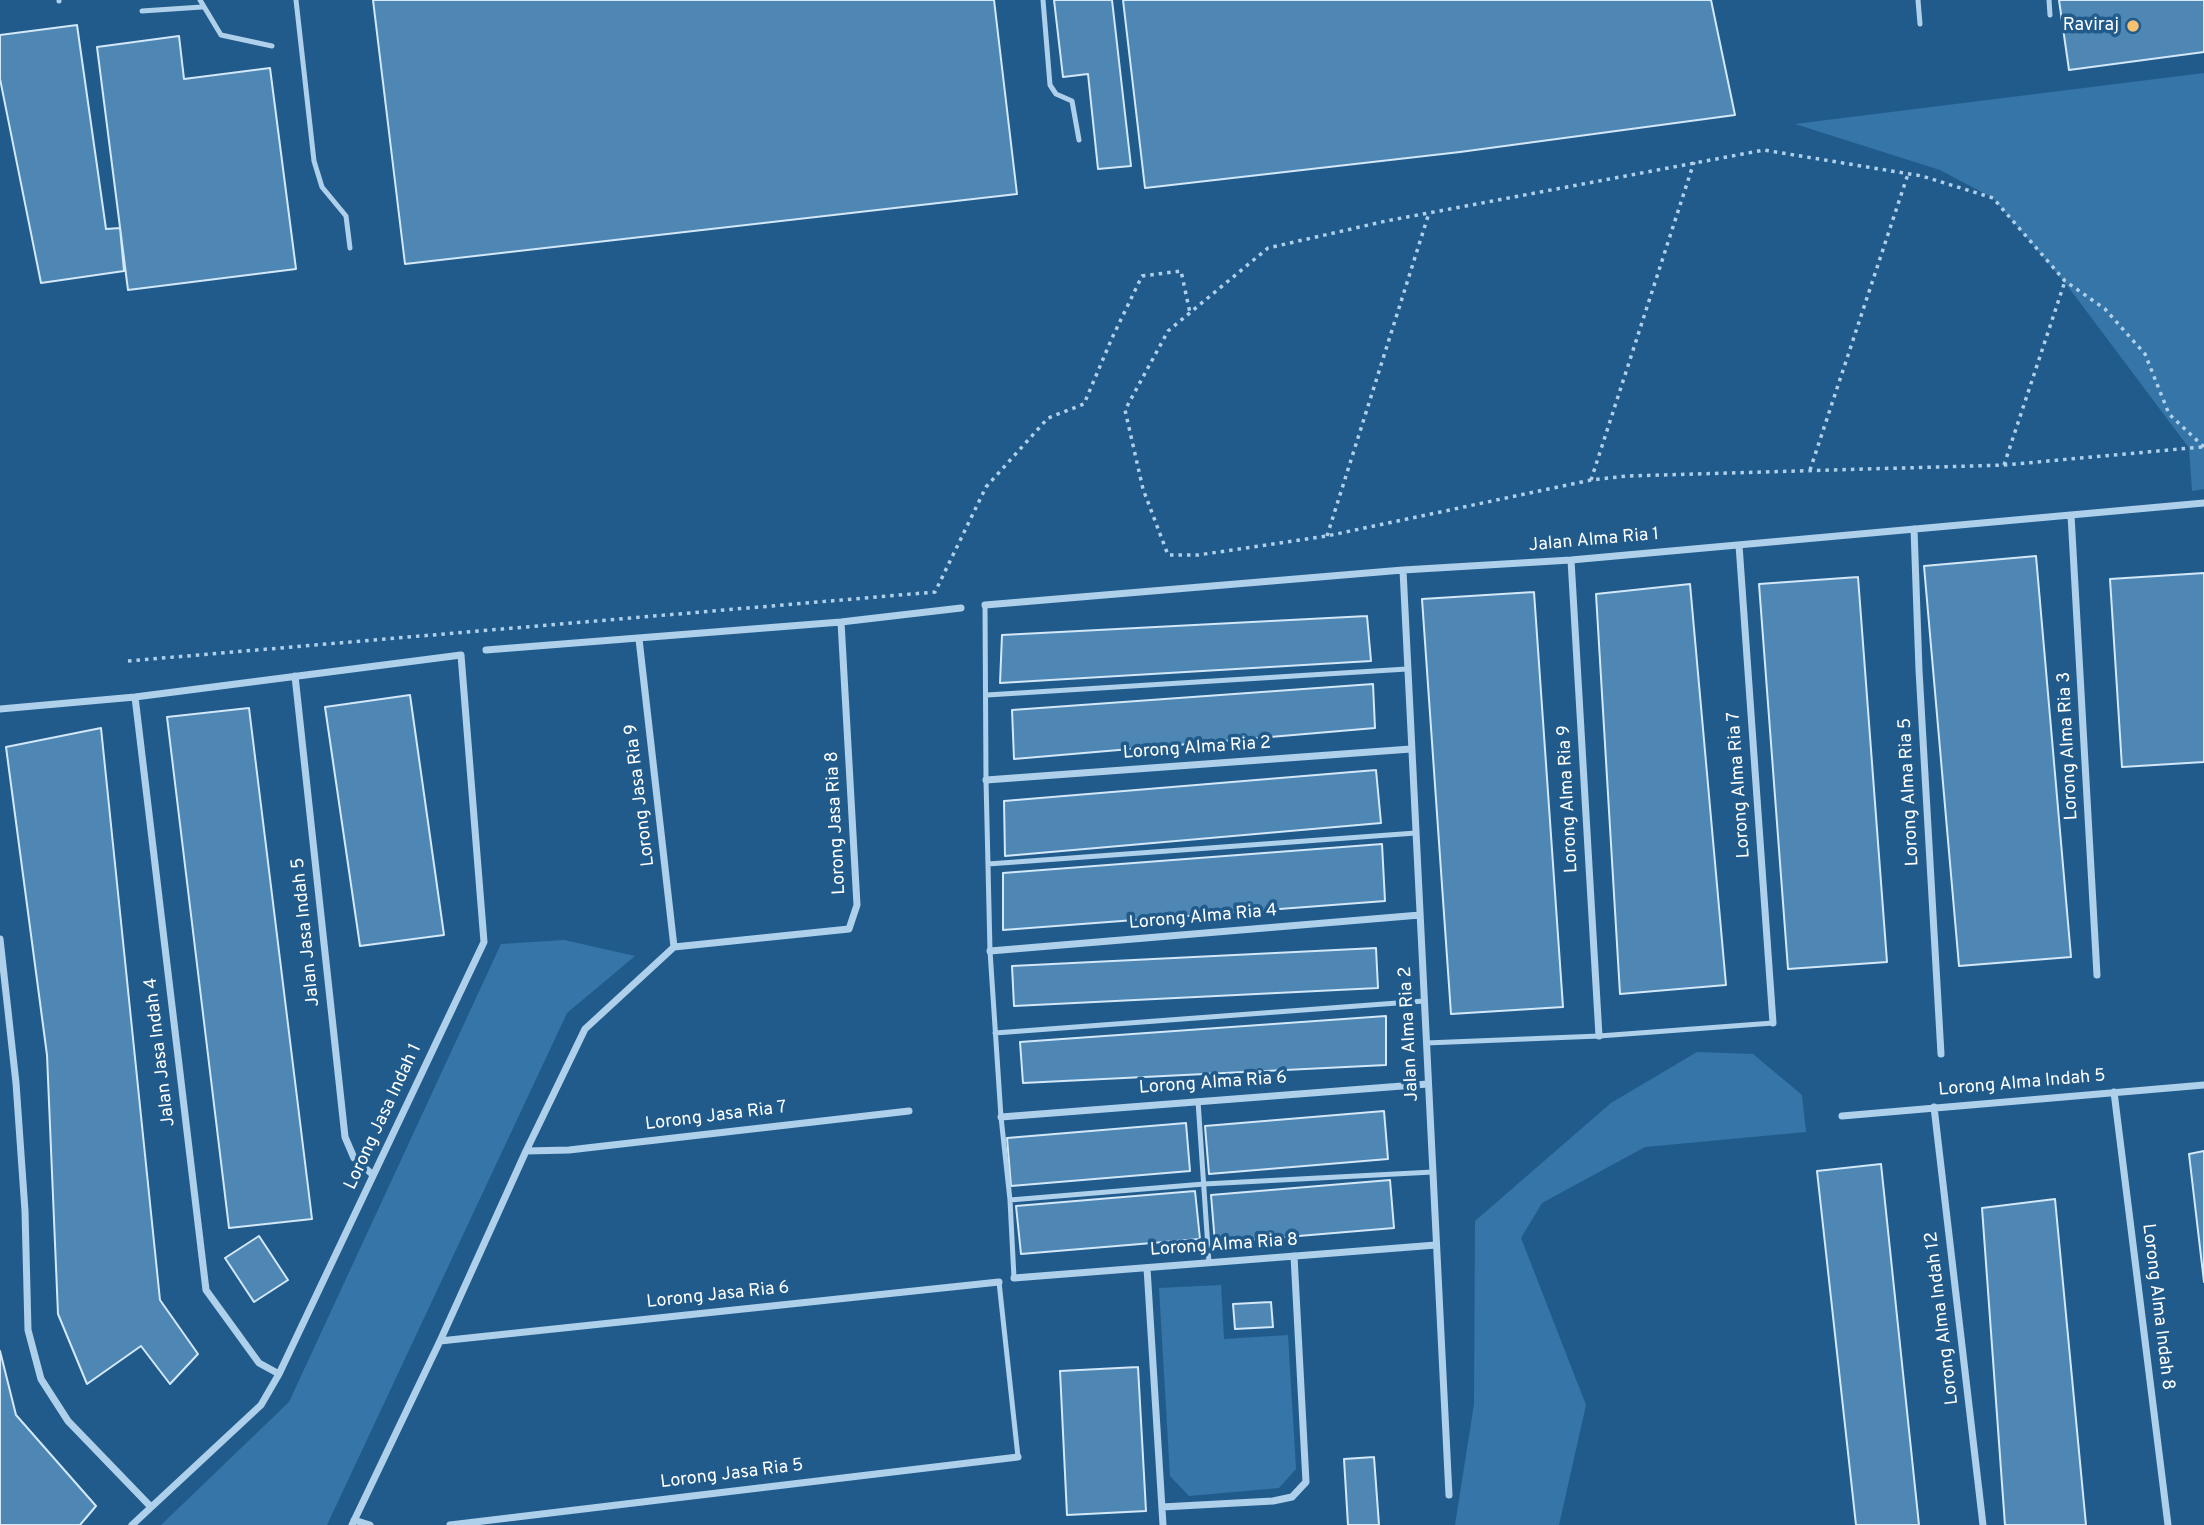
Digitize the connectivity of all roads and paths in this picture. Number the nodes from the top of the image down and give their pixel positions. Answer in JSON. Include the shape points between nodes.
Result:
{"nodes":[{"id":1,"x":296,"y":0,"type":"edge"},
{"id":2,"x":1043,"y":0,"type":"edge"},
{"id":3,"x":1918,"y":0,"type":"edge"},
{"id":4,"x":2049,"y":0,"type":"edge"},
{"id":5,"x":201,"y":3,"type":"edge"},
{"id":6,"x":142,"y":11,"type":"dead end"},
{"id":7,"x":2050,"y":15,"type":"dead end"},
{"id":8,"x":1920,"y":24,"type":"dead end"},
{"id":9,"x":272,"y":46,"type":"dead end"},
{"id":10,"x":1079,"y":140,"type":"dead end"},
{"id":11,"x":1694,"y":162,"type":"junction"},
{"id":12,"x":1908,"y":173,"type":"junction"},
{"id":13,"x":1429,"y":213,"type":"junction"},
{"id":14,"x":350,"y":248,"type":"dead end"},
{"id":15,"x":2065,"y":281,"type":"junction"},
{"id":16,"x":1190,"y":313,"type":"junction"},
{"id":17,"x":2203,"y":447,"type":"edge"},
{"id":18,"x":2004,"y":464,"type":"junction"},
{"id":19,"x":1810,"y":470,"type":"junction"},
{"id":20,"x":1591,"y":480,"type":"junction"},
{"id":21,"x":2204,"y":503,"type":"edge"},
{"id":22,"x":2071,"y":515,"type":"junction"},
{"id":23,"x":1914,"y":529,"type":"junction"},
{"id":24,"x":1328,"y":536,"type":"junction"},
{"id":25,"x":1739,"y":545,"type":"junction"},
{"id":26,"x":1571,"y":560,"type":"junction"},
{"id":27,"x":1403,"y":570,"type":"junction"},
{"id":28,"x":985,"y":605,"type":"joint"},
{"id":29,"x":961,"y":608,"type":"dead end"},
{"id":30,"x":841,"y":622,"type":"junction"},
{"id":31,"x":639,"y":639,"type":"junction"},
{"id":32,"x":486,"y":650,"type":"dead end"},
{"id":33,"x":128,"y":661,"type":"dead end"},
{"id":34,"x":1408,"y":669,"type":"junction"},
{"id":35,"x":295,"y":676,"type":"junction"},
{"id":36,"x":986,"y":695,"type":"junction"},
{"id":37,"x":135,"y":697,"type":"junction"},
{"id":38,"x":0,"y":709,"type":"edge"},
{"id":39,"x":1411,"y":749,"type":"junction"},
{"id":40,"x":986,"y":780,"type":"junction"},
{"id":41,"x":1416,"y":832,"type":"junction"},
{"id":42,"x":988,"y":864,"type":"junction"},
{"id":43,"x":1420,"y":915,"type":"junction"},
{"id":44,"x":0,"y":939,"type":"edge"},
{"id":45,"x":674,"y":947,"type":"junction"},
{"id":46,"x":989,"y":951,"type":"junction"},
{"id":47,"x":2097,"y":975,"type":"dead end"},
{"id":48,"x":1424,"y":1001,"type":"junction"},
{"id":49,"x":1773,"y":1023,"type":"joint"},
{"id":50,"x":995,"y":1032,"type":"junction"},
{"id":51,"x":1599,"y":1036,"type":"junction"},
{"id":52,"x":1426,"y":1043,"type":"junction"},
{"id":53,"x":1941,"y":1054,"type":"dead end"},
{"id":54,"x":1428,"y":1084,"type":"junction"},
{"id":55,"x":2204,"y":1085,"type":"edge"},
{"id":56,"x":2114,"y":1092,"type":"junction"},
{"id":57,"x":1198,"y":1101,"type":"junction"},
{"id":58,"x":1934,"y":1107,"type":"junction"},
{"id":59,"x":909,"y":1111,"type":"dead end"},
{"id":60,"x":1842,"y":1116,"type":"dead end"},
{"id":61,"x":1001,"y":1117,"type":"junction"},
{"id":62,"x":526,"y":1151,"type":"junction"},
{"id":63,"x":1433,"y":1172,"type":"junction"},
{"id":64,"x":373,"y":1175,"type":"junction"},
{"id":65,"x":1204,"y":1184,"type":"junction"},
{"id":66,"x":1010,"y":1200,"type":"junction"},
{"id":67,"x":1436,"y":1245,"type":"junction"},
{"id":68,"x":1294,"y":1256,"type":"junction"},
{"id":69,"x":1209,"y":1263,"type":"junction"},
{"id":70,"x":1147,"y":1268,"type":"junction"},
{"id":71,"x":1014,"y":1278,"type":"joint"},
{"id":72,"x":999,"y":1282,"type":"joint"},
{"id":73,"x":440,"y":1341,"type":"junction"},
{"id":74,"x":279,"y":1374,"type":"junction"},
{"id":75,"x":1018,"y":1457,"type":"joint"},
{"id":76,"x":1449,"y":1495,"type":"dead end"},
{"id":77,"x":151,"y":1507,"type":"junction"},
{"id":78,"x":1162,"y":1507,"type":"junction"},
{"id":79,"x":353,"y":1523,"type":"edge"},
{"id":80,"x":132,"y":1525,"type":"edge"},
{"id":81,"x":370,"y":1525,"type":"edge"},
{"id":82,"x":450,"y":1525,"type":"edge"},
{"id":83,"x":1163,"y":1525,"type":"edge"},
{"id":84,"x":1983,"y":1525,"type":"edge"},
{"id":85,"x":2168,"y":1525,"type":"edge"}],
"edges":[{"from":1,"to":14,"type":"lane","via":[[314,161],[322,187],[346,216]]},
{"from":2,"to":10,"type":"lane","via":[[1050,85],[1072,102]]},
{"from":3,"to":8,"type":"lane"},
{"from":4,"to":7,"type":"lane"},
{"from":5,"to":6,"type":"lane"},
{"from":5,"to":9,"type":"lane","via":[[221,35]]},
{"from":11,"to":12,"type":"path","via":[[1764,150]]},
{"from":11,"to":13,"type":"path"},
{"from":11,"to":20,"type":"path"},
{"from":12,"to":15,"type":"path","via":[[1993,198]]},
{"from":12,"to":19,"type":"path"},
{"from":13,"to":16,"type":"path","via":[[1268,248]]},
{"from":13,"to":24,"type":"path"},
{"from":15,"to":17,"type":"path","via":[[2105,309],[2145,354],[2169,414]]},
{"from":15,"to":18,"type":"path"},
{"from":16,"to":24,"type":"path","via":[[1168,331],[1125,410],[1143,489],[1167,555],[1198,555]]},
{"from":16,"to":33,"type":"path","via":[[1181,271],[1142,276],[1084,404],[1048,418],[986,487],[935,592]]},
{"from":17,"to":18,"type":"path"},
{"from":18,"to":19,"type":"path"},
{"from":19,"to":20,"type":"path"},
{"from":20,"to":24,"type":"path"},
{"from":21,"to":22,"type":"street","name":"Jalan Alma Ria 1"},
{"from":22,"to":23,"type":"street","name":"Jalan Alma Ria 1"},
{"from":22,"to":47,"type":"street","name":"Lorong Alma Ria 3"},
{"from":23,"to":25,"type":"street","name":"Jalan Alma Ria 1"},
{"from":23,"to":53,"type":"street","name":"Lorong Alma Ria 5"},
{"from":25,"to":26,"type":"street","name":"Jalan Alma Ria 1"},
{"from":25,"to":49,"type":"street","name":"Lorong Alma Ria 7"},
{"from":26,"to":27,"type":"street","name":"Jalan Alma Ria 1"},
{"from":26,"to":51,"type":"street","name":"Lorong Alma Ria 9"},
{"from":27,"to":28,"type":"street","name":"Jalan Alma Ria 1"},
{"from":27,"to":34,"type":"street","name":"Jalan Alma Ria 2"},
{"from":28,"to":36,"type":"lane"},
{"from":29,"to":30,"type":"street"},
{"from":30,"to":31,"type":"street"},
{"from":30,"to":45,"type":"street","name":"Lorong Jasa Ria 8","via":[[858,905],[849,929]]},
{"from":31,"to":32,"type":"street"},
{"from":31,"to":45,"type":"street","name":"Lorong Jasa Ria 9"},
{"from":34,"to":36,"type":"lane"},
{"from":34,"to":39,"type":"street","name":"Jalan Alma Ria 2"},
{"from":35,"to":37,"type":"street"},
{"from":35,"to":64,"type":"street","name":"Jalan Jasa Indah 5","via":[[345,1137],[354,1158]]},
{"from":35,"to":64,"type":"street","name":"Lorong Jasa Indah 1","via":[[461,655],[484,942]]},
{"from":36,"to":40,"type":"lane"},
{"from":37,"to":38,"type":"street"},
{"from":37,"to":74,"type":"street","name":"Jalan Jasa Indah 4","via":[[206,1290],[259,1363]]},
{"from":39,"to":40,"type":"street","name":"Lorong Alma Ria 2"},
{"from":39,"to":41,"type":"street","name":"Jalan Alma Ria 2"},
{"from":40,"to":42,"type":"lane"},
{"from":41,"to":42,"type":"lane"},
{"from":41,"to":43,"type":"street","name":"Jalan Alma Ria 2"},
{"from":42,"to":46,"type":"lane"},
{"from":43,"to":46,"type":"street","name":"Lorong Alma Ria 4"},
{"from":43,"to":48,"type":"street","name":"Jalan Alma Ria 2"},
{"from":44,"to":77,"type":"street","via":[[26,1211],[28,1330],[41,1379],[68,1421]]},
{"from":45,"to":62,"type":"street","via":[[585,1029]]},
{"from":46,"to":50,"type":"lane"},
{"from":48,"to":50,"type":"lane"},
{"from":48,"to":52,"type":"street","name":"Jalan Alma Ria 2"},
{"from":49,"to":51,"type":"lane"},
{"from":50,"to":61,"type":"lane"},
{"from":51,"to":52,"type":"lane"},
{"from":52,"to":54,"type":"street","name":"Jalan Alma Ria 2"},
{"from":54,"to":57,"type":"street","name":"Lorong Alma Ria 6"},
{"from":54,"to":63,"type":"street","name":"Jalan Alma Ria 2"},
{"from":55,"to":56,"type":"street","name":"Lorong Alma Indah 5"},
{"from":56,"to":58,"type":"street","name":"Lorong Alma Indah 5"},
{"from":56,"to":85,"type":"street","name":"Lorong Alma Indah 8"},
{"from":57,"to":61,"type":"street","name":"Lorong Alma Ria 6"},
{"from":57,"to":65,"type":"lane"},
{"from":58,"to":60,"type":"street","name":"Lorong Alma Indah 5"},
{"from":58,"to":84,"type":"street","name":"Lorong Alma Indah 12"},
{"from":59,"to":62,"type":"street","name":"Lorong Jasa Ria 7"},
{"from":61,"to":66,"type":"lane"},
{"from":62,"to":73,"type":"street"},
{"from":63,"to":65,"type":"lane"},
{"from":63,"to":67,"type":"street","name":"Jalan Alma Ria 2"},
{"from":64,"to":74,"type":"street","name":"Lorong Jasa Indah 1"},
{"from":65,"to":66,"type":"lane"},
{"from":65,"to":69,"type":"lane"},
{"from":66,"to":71,"type":"lane"},
{"from":67,"to":68,"type":"street","name":"Lorong Alma Ria 8"},
{"from":67,"to":76,"type":"street","name":"Jalan Alma Ria 2"},
{"from":68,"to":69,"type":"street","name":"Lorong Alma Ria 8"},
{"from":68,"to":78,"type":"street","via":[[1306,1482],[1292,1497],[1273,1501]]},
{"from":69,"to":70,"type":"street","name":"Lorong Alma Ria 8"},
{"from":70,"to":71,"type":"street","name":"Lorong Alma Ria 8"},
{"from":70,"to":78,"type":"street"},
{"from":72,"to":73,"type":"street","name":"Lorong Jasa Ria 6"},
{"from":72,"to":75,"type":"lane"},
{"from":73,"to":79,"type":"street"},
{"from":74,"to":77,"type":"street","name":"Lorong Jasa Indah 1","via":[[261,1405]]},
{"from":75,"to":82,"type":"street","name":"Lorong Jasa Ria 5"},
{"from":77,"to":80,"type":"street","name":"Lorong Jasa Indah 1"},
{"from":78,"to":83,"type":"street"},
{"from":79,"to":81,"type":"street"}]}
